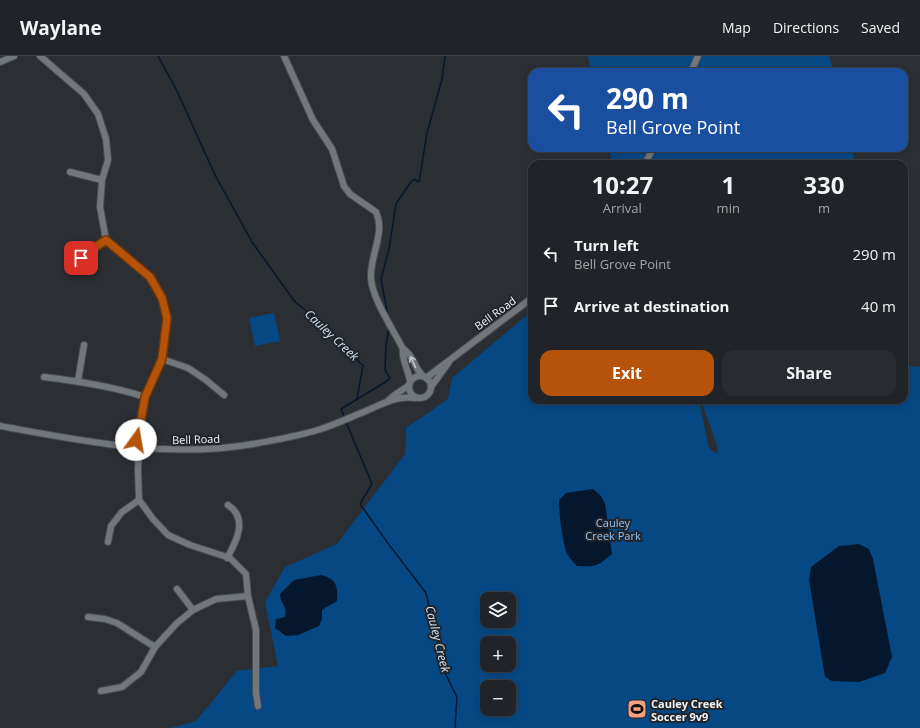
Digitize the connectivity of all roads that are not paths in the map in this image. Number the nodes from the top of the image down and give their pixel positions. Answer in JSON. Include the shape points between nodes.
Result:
{"nodes":[{"id":1,"x":14,"y":56,"type":"edge"},
{"id":2,"x":40,"y":56,"type":"edge"},
{"id":3,"x":284,"y":56,"type":"edge"},
{"id":4,"x":698,"y":56,"type":"edge"},
{"id":5,"x":0,"y":62,"type":"edge"},
{"id":6,"x":693,"y":68,"type":"edge"},
{"id":7,"x":70,"y":172,"type":"dead end"},
{"id":8,"x":102,"y":180,"type":"junction"},
{"id":9,"x":106,"y":240,"type":"junction"},
{"id":10,"x":68,"y":269,"type":"dead end"},
{"id":11,"x":528,"y":301,"type":"edge"},
{"id":12,"x":84,"y":345,"type":"dead end"},
{"id":13,"x":403,"y":349,"type":"junction"},
{"id":14,"x":162,"y":359,"type":"junction"},
{"id":15,"x":451,"y":359,"type":"junction"},
{"id":16,"x":44,"y":377,"type":"dead end"},
{"id":17,"x":424,"y":377,"type":"junction"},
{"id":18,"x":78,"y":381,"type":"junction"},
{"id":19,"x":409,"y":383,"type":"junction"},
{"id":20,"x":431,"y":387,"type":"junction"},
{"id":21,"x":224,"y":395,"type":"dead end"},
{"id":22,"x":145,"y":397,"type":"junction"},
{"id":23,"x":415,"y":398,"type":"junction"},
{"id":24,"x":388,"y":401,"type":"junction"},
{"id":25,"x":0,"y":426,"type":"edge"},
{"id":26,"x":139,"y":448,"type":"junction"},
{"id":27,"x":139,"y":500,"type":"junction"},
{"id":28,"x":228,"y":505,"type":"dead end"},
{"id":29,"x":108,"y":542,"type":"dead end"},
{"id":30,"x":227,"y":558,"type":"junction"},
{"id":31,"x":177,"y":589,"type":"dead end"},
{"id":32,"x":248,"y":596,"type":"junction"},
{"id":33,"x":193,"y":610,"type":"junction"},
{"id":34,"x":88,"y":617,"type":"dead end"},
{"id":35,"x":155,"y":647,"type":"junction"},
{"id":36,"x":101,"y":691,"type":"dead end"},
{"id":37,"x":258,"y":706,"type":"dead end"}],
"edges":[{"from":1,"to":5,"type":"street"},
{"from":2,"to":8,"type":"street","via":[[84,94],[98,114],[106,139],[108,160]]},
{"from":3,"to":13,"type":"street","via":[[314,120],[332,149],[344,186],[350,194],[376,212],[380,224],[372,260],[372,286]]},
{"from":4,"to":6,"type":"street"},
{"from":7,"to":8,"type":"street"},
{"from":8,"to":9,"type":"street","via":[[100,207]]},
{"from":9,"to":10,"type":"street"},
{"from":9,"to":14,"type":"street","via":[[150,277],[162,298],[167,318]]},
{"from":11,"to":15,"type":"street","name":"Bell Road"},
{"from":12,"to":18,"type":"street"},
{"from":17,"to":13,"type":"street","one_way":true,"via":[[417,371],[408,352]]},
{"from":13,"to":19,"type":"street"},
{"from":14,"to":21,"type":"street","via":[[188,368]]},
{"from":14,"to":22,"type":"street"},
{"from":15,"to":17,"type":"street","name":"Bell Road"},
{"from":15,"to":20,"type":"street","name":"Bell Road"},
{"from":16,"to":18,"type":"street"},
{"from":17,"to":19,"type":"street","name":"Bell Road","via":[[415,377]]},
{"from":17,"to":20,"type":"street"},
{"from":18,"to":22,"type":"street"},
{"from":19,"to":23,"type":"street","via":[[409,392]]},
{"from":19,"to":24,"type":"street","name":"Bell Road"},
{"from":20,"to":23,"type":"street","name":"Bell Road","via":[[426,397]]},
{"from":22,"to":26,"type":"street","via":[[141,420],[137,425],[136,440]]},
{"from":23,"to":24,"type":"street","name":"Bell Road"},
{"from":24,"to":26,"type":"street","name":"Bell Road","via":[[322,429],[252,445],[180,450]]},
{"from":25,"to":26,"type":"street","name":"Bell Road","via":[[88,442]]},
{"from":26,"to":27,"type":"street"},
{"from":27,"to":29,"type":"street","via":[[122,512],[110,526]]},
{"from":27,"to":30,"type":"street","via":[[168,535]]},
{"from":28,"to":30,"type":"street","via":[[238,515],[239,526],[236,542]]},
{"from":30,"to":32,"type":"street","via":[[246,574]]},
{"from":31,"to":33,"type":"street"},
{"from":32,"to":33,"type":"street","via":[[216,600]]},
{"from":32,"to":37,"type":"street","via":[[256,630]]},
{"from":33,"to":35,"type":"street"},
{"from":34,"to":35,"type":"street","via":[[117,623]]},
{"from":35,"to":36,"type":"street","via":[[141,672],[122,687]]}]}
